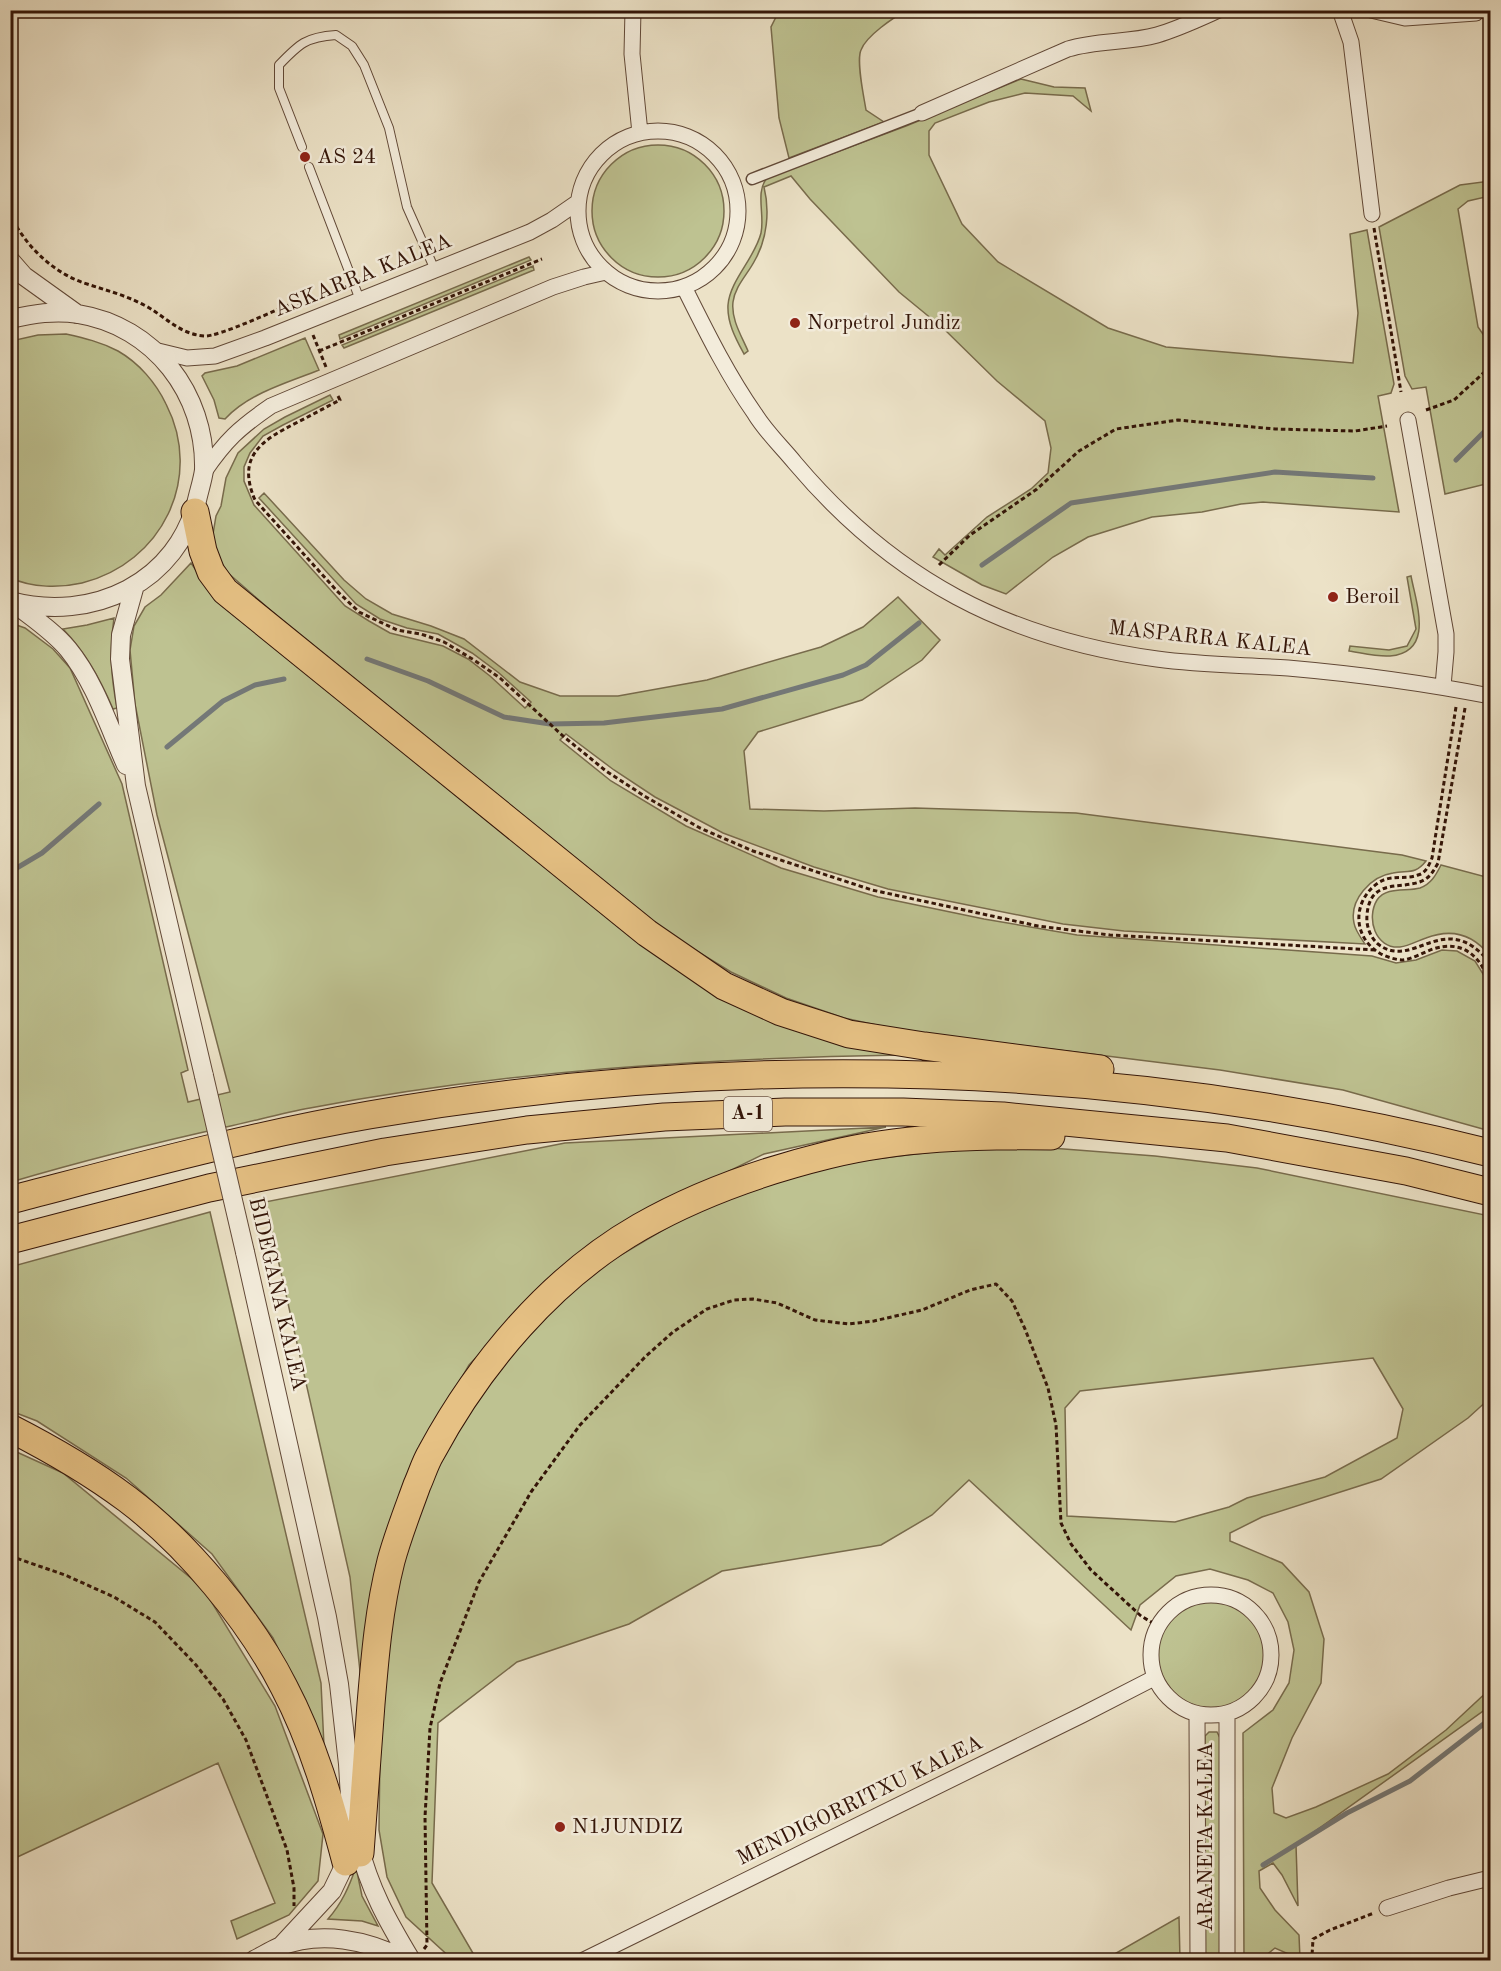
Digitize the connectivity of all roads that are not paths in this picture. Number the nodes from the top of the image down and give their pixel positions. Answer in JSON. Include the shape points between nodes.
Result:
{"nodes":[{"id":1,"x":633,"y":10,"type":"edge"},
{"id":2,"x":1219,"y":10,"type":"edge"},
{"id":3,"x":1340,"y":10,"type":"edge"},
{"id":4,"x":1371,"y":10,"type":"edge"},
{"id":5,"x":1476,"y":10,"type":"edge"},
{"id":6,"x":922,"y":113,"type":"joint"},
{"id":7,"x":640,"y":133,"type":"junction"},
{"id":8,"x":302,"y":147,"type":"dead end"},
{"id":9,"x":309,"y":167,"type":"dead end"},
{"id":10,"x":752,"y":179,"type":"dead end"},
{"id":11,"x":578,"y":202,"type":"junction"},
{"id":12,"x":1372,"y":214,"type":"road end"},
{"id":13,"x":10,"y":260,"type":"edge"},
{"id":14,"x":435,"y":270,"type":"junction"},
{"id":15,"x":606,"y":272,"type":"junction"},
{"id":16,"x":684,"y":287,"type":"junction"},
{"id":17,"x":360,"y":300,"type":"junction"},
{"id":18,"x":77,"y":314,"type":"junction"},
{"id":19,"x":10,"y":319,"type":"edge"},
{"id":20,"x":154,"y":350,"type":"junction"},
{"id":21,"x":1408,"y":420,"type":"dead end"},
{"id":22,"x":204,"y":472,"type":"junction"},
{"id":23,"x":195,"y":512,"type":"junction"},
{"id":24,"x":135,"y":585,"type":"junction"},
{"id":25,"x":11,"y":602,"type":"edge"},
{"id":26,"x":1443,"y":686,"type":"junction"},
{"id":27,"x":1491,"y":696,"type":"edge"},
{"id":28,"x":135,"y":786,"type":"junction"},
{"id":29,"x":1288,"y":1110,"type":"junction"},
{"id":30,"x":1227,"y":1138,"type":"junction"},
{"id":31,"x":1491,"y":1153,"type":"edge"},
{"id":32,"x":1491,"y":1192,"type":"edge"},
{"id":33,"x":10,"y":1200,"type":"edge"},
{"id":34,"x":10,"y":1240,"type":"edge"},
{"id":35,"x":10,"y":1428,"type":"edge"},
{"id":36,"x":1154,"y":1678,"type":"junction"},
{"id":37,"x":1227,"y":1714,"type":"junction"},
{"id":38,"x":1197,"y":1715,"type":"junction"},
{"id":39,"x":353,"y":1858,"type":"junction"},
{"id":40,"x":1491,"y":1878,"type":"edge"},
{"id":41,"x":1387,"y":1908,"type":"road end"},
{"id":42,"x":280,"y":1947,"type":"junction"},
{"id":43,"x":413,"y":1958,"type":"edge"},
{"id":44,"x":254,"y":1960,"type":"edge"},
{"id":45,"x":584,"y":1960,"type":"edge"},
{"id":46,"x":1198,"y":1960,"type":"edge"},
{"id":47,"x":1227,"y":1960,"type":"edge"}],
"edges":[{"from":1,"to":7,"type":"street"},
{"from":2,"to":6,"type":"street","via":[[1157,35],[1068,49]]},
{"from":3,"to":12,"type":"street","via":[[1351,42]]},
{"from":4,"to":5,"type":"street","via":[[1405,18]]},
{"from":6,"to":10,"type":"street"},
{"from":7,"to":11,"type":"street","via":[[621,140],[598,158],[583,183]]},
{"from":7,"to":16,"type":"street","via":[[664,131],[688,136],[725,167],[735,189],[738,213],[734,237],[705,276]]},
{"from":8,"to":14,"type":"lane","via":[[279,88],[279,65],[296,47],[316,36],[336,35],[352,46],[364,65],[389,128],[406,207]]},
{"from":9,"to":17,"type":"lane"},
{"from":11,"to":14,"type":"street","name":"ASKARRA KALEA","via":[[530,232]]},
{"from":11,"to":15,"type":"street","via":[[584,241]]},
{"from":13,"to":18,"type":"street","via":[[24,276]]},
{"from":14,"to":17,"type":"street","name":"ASKARRA KALEA"},
{"from":15,"to":16,"type":"street","via":[[643,290]]},
{"from":15,"to":22,"type":"street","via":[[554,287],[271,406],[241,426]]},
{"from":16,"to":26,"type":"street","name":"MASPARRA KALEA","via":[[719,357],[756,417],[817,489],[887,553],[962,600],[1059,640],[1116,652]]},
{"from":17,"to":20,"type":"street","name":"ASKARRA KALEA","via":[[215,356],[187,358]]},
{"from":18,"to":19,"type":"street","via":[[44,312]]},
{"from":18,"to":20,"type":"street","via":[[114,324]]},
{"from":20,"to":22,"type":"street","via":[[177,375],[193,405],[202,438]]},
{"from":21,"to":26,"type":"street","via":[[1446,634]]},
{"from":22,"to":23,"type":"street"},
{"from":23,"to":24,"type":"street","via":[[181,541],[160,566]]},
{"from":23,"to":29,"type":"highway","via":[[211,572],[225,591],[647,933],[724,986],[781,1012],[849,1034],[1193,1082]]},
{"from":24,"to":25,"type":"street","via":[[88,605],[37,607]]},
{"from":24,"to":28,"type":"street","name":"BIDEGANA KALEA","via":[[121,635],[120,659]]},
{"from":25,"to":28,"type":"street","name":"BIDEGANA KALEA","via":[[47,629],[83,670]]},
{"from":26,"to":27,"type":"street","name":"MASPARRA KALEA"},
{"from":28,"to":39,"type":"street","name":"BIDEGANA KALEA","bridge":true,"via":[[327,1617],[348,1764]]},
{"from":29,"to":31,"type":"highway","number":"A-1","via":[[1410,1132]]},
{"from":29,"to":33,"type":"highway","number":"A-1","via":[[1192,1095],[1010,1078],[905,1073],[659,1079],[524,1092],[368,1115],[193,1153]]},
{"from":30,"to":32,"type":"highway","number":"A-1","via":[[1406,1171]]},
{"from":30,"to":34,"type":"highway","number":"A-1","via":[[1003,1116],[903,1112],[664,1118],[527,1130],[385,1152],[209,1188]]},
{"from":30,"to":39,"type":"highway","via":[[996,1136],[897,1143],[830,1154],[765,1172],[696,1199],[638,1228],[580,1269],[539,1306],[468,1392],[429,1455],[404,1519],[376,1636]]},
{"from":35,"to":39,"type":"highway","via":[[86,1470],[129,1501],[213,1583],[248,1628],[284,1686]]},
{"from":36,"to":37,"type":"street","via":[[1152,1639],[1173,1607],[1210,1594],[1238,1601],[1260,1620],[1269,1637],[1272,1656],[1269,1676],[1259,1693],[1245,1706]]},
{"from":36,"to":38,"type":"street","via":[[1171,1701]]},
{"from":36,"to":45,"type":"street","name":"MENDIGORRITXU KALEA"},
{"from":37,"to":38,"type":"street"},
{"from":37,"to":47,"type":"street","name":"ARANETA KALEA"},
{"from":38,"to":46,"type":"street","name":"ARANETA KALEA"},
{"from":39,"to":42,"type":"street","via":[[332,1891]]},
{"from":39,"to":43,"type":"street","name":"BIDEGANA KALEA","via":[[368,1880],[382,1913]]},
{"from":40,"to":41,"type":"street"},
{"from":42,"to":43,"type":"street","via":[[335,1938],[363,1942]]},
{"from":42,"to":44,"type":"street"}]}
